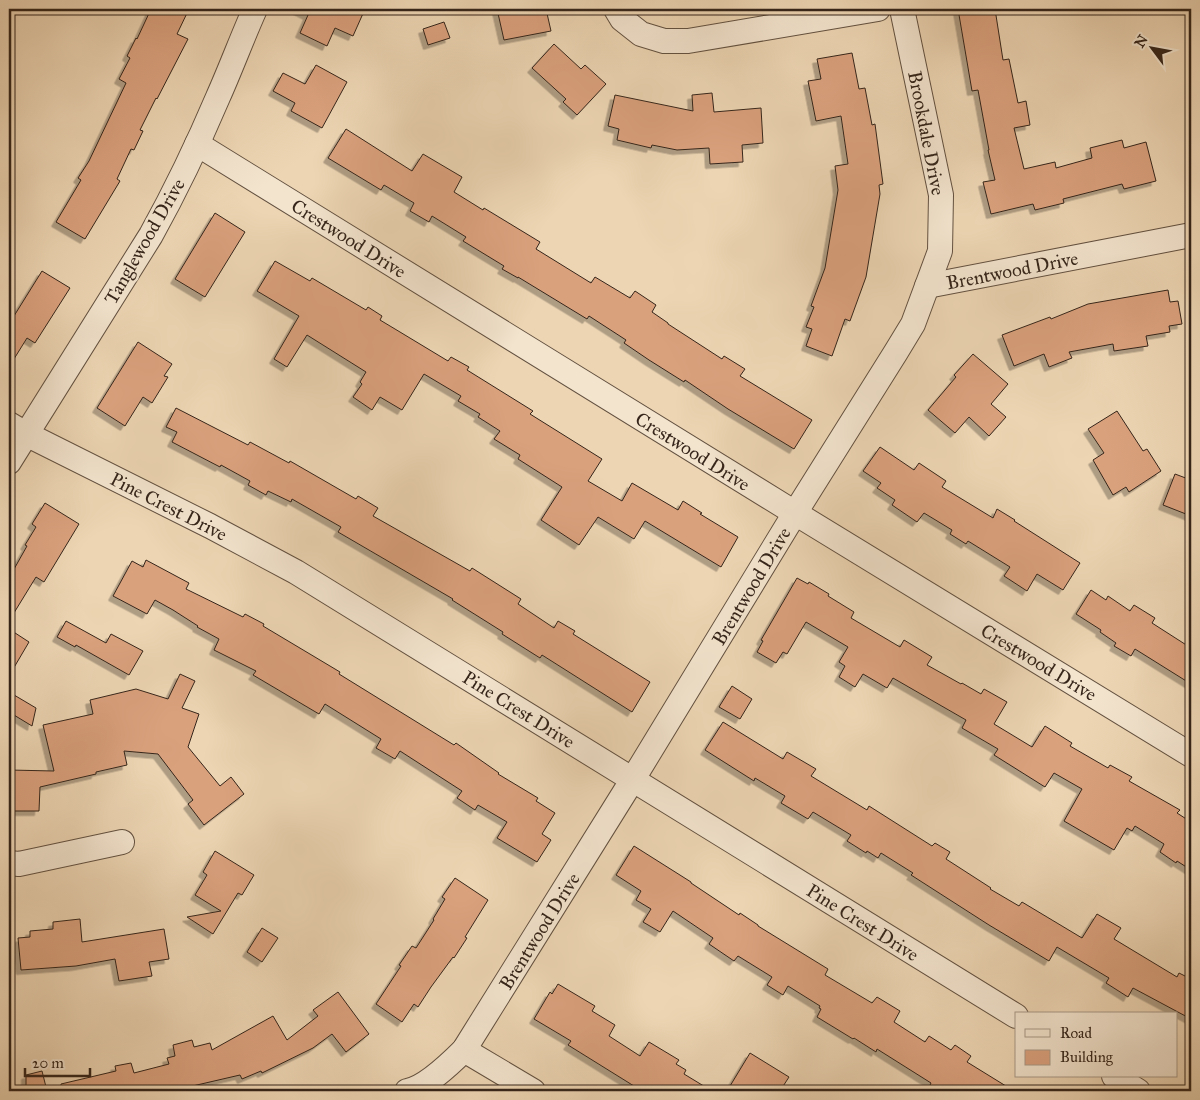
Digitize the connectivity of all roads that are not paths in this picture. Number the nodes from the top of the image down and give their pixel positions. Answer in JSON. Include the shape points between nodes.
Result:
{"nodes":[{"id":1,"x":255,"y":9,"type":"edge"},
{"id":2,"x":616,"y":9,"type":"edge"},
{"id":3,"x":878,"y":9,"type":"edge"},
{"id":4,"x":902,"y":9,"type":"edge"},
{"id":5,"x":197,"y":144,"type":"junction"},
{"id":6,"x":1191,"y":235,"type":"edge"},
{"id":7,"x":927,"y":286,"type":"junction"},
{"id":8,"x":17,"y":429,"type":"edge"},
{"id":9,"x":9,"y":462,"type":"edge"},
{"id":10,"x":795,"y":513,"type":"junction"},
{"id":11,"x":1191,"y":755,"type":"edge"},
{"id":12,"x":633,"y":779,"type":"junction"},
{"id":13,"x":122,"y":842,"type":"dead end"},
{"id":14,"x":9,"y":864,"type":"edge"},
{"id":15,"x":1015,"y":1015,"type":"edge"},
{"id":16,"x":464,"y":1050,"type":"junction"},
{"id":17,"x":1117,"y":1078,"type":"edge"},
{"id":18,"x":411,"y":1091,"type":"edge"},
{"id":19,"x":533,"y":1091,"type":"edge"},
{"id":20,"x":1138,"y":1091,"type":"edge"}],
"edges":[{"from":1,"to":5,"type":"street","name":"Tanglewood Drive"},
{"from":2,"to":3,"type":"street","via":[[622,19],[641,34],[664,41],[688,41]]},
{"from":4,"to":7,"type":"street","name":"Brookdale Drive","via":[[942,195],[940,251]]},
{"from":5,"to":8,"type":"street","name":"Tanglewood Drive","via":[[151,235]]},
{"from":5,"to":10,"type":"street","name":"Crestwood Drive"},
{"from":6,"to":7,"type":"street","name":"Brentwood Drive"},
{"from":7,"to":10,"type":"street","name":"Brentwood Drive","via":[[913,324]]},
{"from":8,"to":9,"type":"street","name":"Tanglewood Drive"},
{"from":8,"to":12,"type":"street","name":"Pine Crest Drive","via":[[296,572]]},
{"from":10,"to":11,"type":"street","name":"Crestwood Drive"},
{"from":10,"to":12,"type":"street","name":"Brentwood Drive"},
{"from":12,"to":15,"type":"street","name":"Pine Crest Drive"},
{"from":12,"to":16,"type":"street","name":"Brentwood Drive"},
{"from":13,"to":14,"type":"street"},
{"from":16,"to":18,"type":"street","name":"Brentwood Drive","via":[[445,1069]]},
{"from":16,"to":19,"type":"street"},
{"from":17,"to":20,"type":"street"}]}
